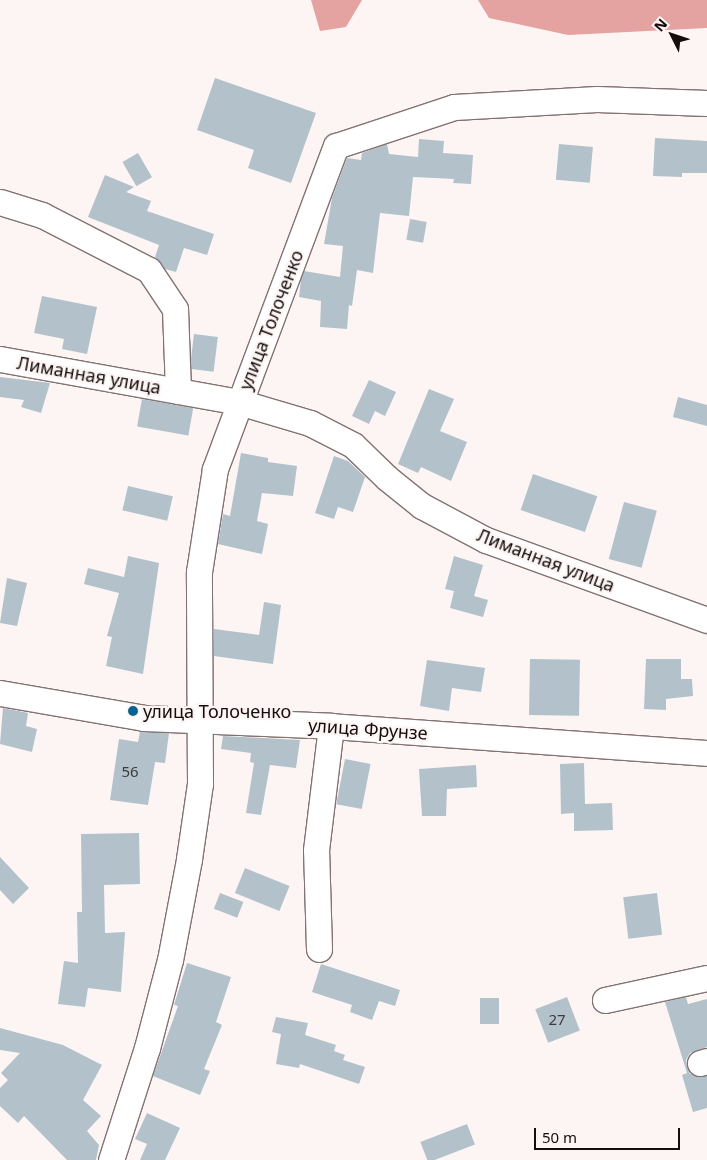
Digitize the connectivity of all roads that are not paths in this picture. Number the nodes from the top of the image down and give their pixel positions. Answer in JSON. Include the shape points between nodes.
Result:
{"nodes":[{"id":1,"x":702,"y":100,"type":"edge"},
{"id":2,"x":0,"y":202,"type":"edge"},
{"id":3,"x":0,"y":359,"type":"edge"},
{"id":4,"x":178,"y":391,"type":"junction"},
{"id":5,"x":239,"y":402,"type":"junction"},
{"id":6,"x":707,"y":620,"type":"edge"},
{"id":7,"x":0,"y":693,"type":"edge"},
{"id":8,"x":199,"y":721,"type":"junction"},
{"id":9,"x":331,"y":726,"type":"junction"},
{"id":10,"x":707,"y":753,"type":"edge"},
{"id":11,"x":319,"y":949,"type":"dead end"},
{"id":12,"x":707,"y":978,"type":"edge"},
{"id":13,"x":605,"y":1000,"type":"dead end"},
{"id":14,"x":111,"y":1160,"type":"edge"}],
"edges":[{"from":1,"to":5,"type":"street","name":"улица Толоченко","via":[[597,99],[454,107],[336,146]]},
{"from":2,"to":4,"type":"street","name":"Лиманная улица","via":[[42,214],[148,270],[175,309]]},
{"from":3,"to":4,"type":"street","name":"Лиманная улица"},
{"from":4,"to":5,"type":"street","name":"Лиманная улица"},
{"from":5,"to":6,"type":"street","name":"Лиманная улица","via":[[310,423],[353,444],[387,478],[422,506],[486,540]]},
{"from":5,"to":8,"type":"street","name":"улица Толоченко","via":[[215,469],[199,572]]},
{"from":7,"to":8,"type":"street","name":"улица Фрунзе","via":[[144,718]]},
{"from":8,"to":9,"type":"street","name":"улица Фрунзе"},
{"from":8,"to":14,"type":"street","name":"улица Толоченко","via":[[200,784],[170,960]]},
{"from":9,"to":10,"type":"street","name":"улица Фрунзе"},
{"from":9,"to":11,"type":"street","via":[[316,850]]},
{"from":12,"to":13,"type":"street"}]}
